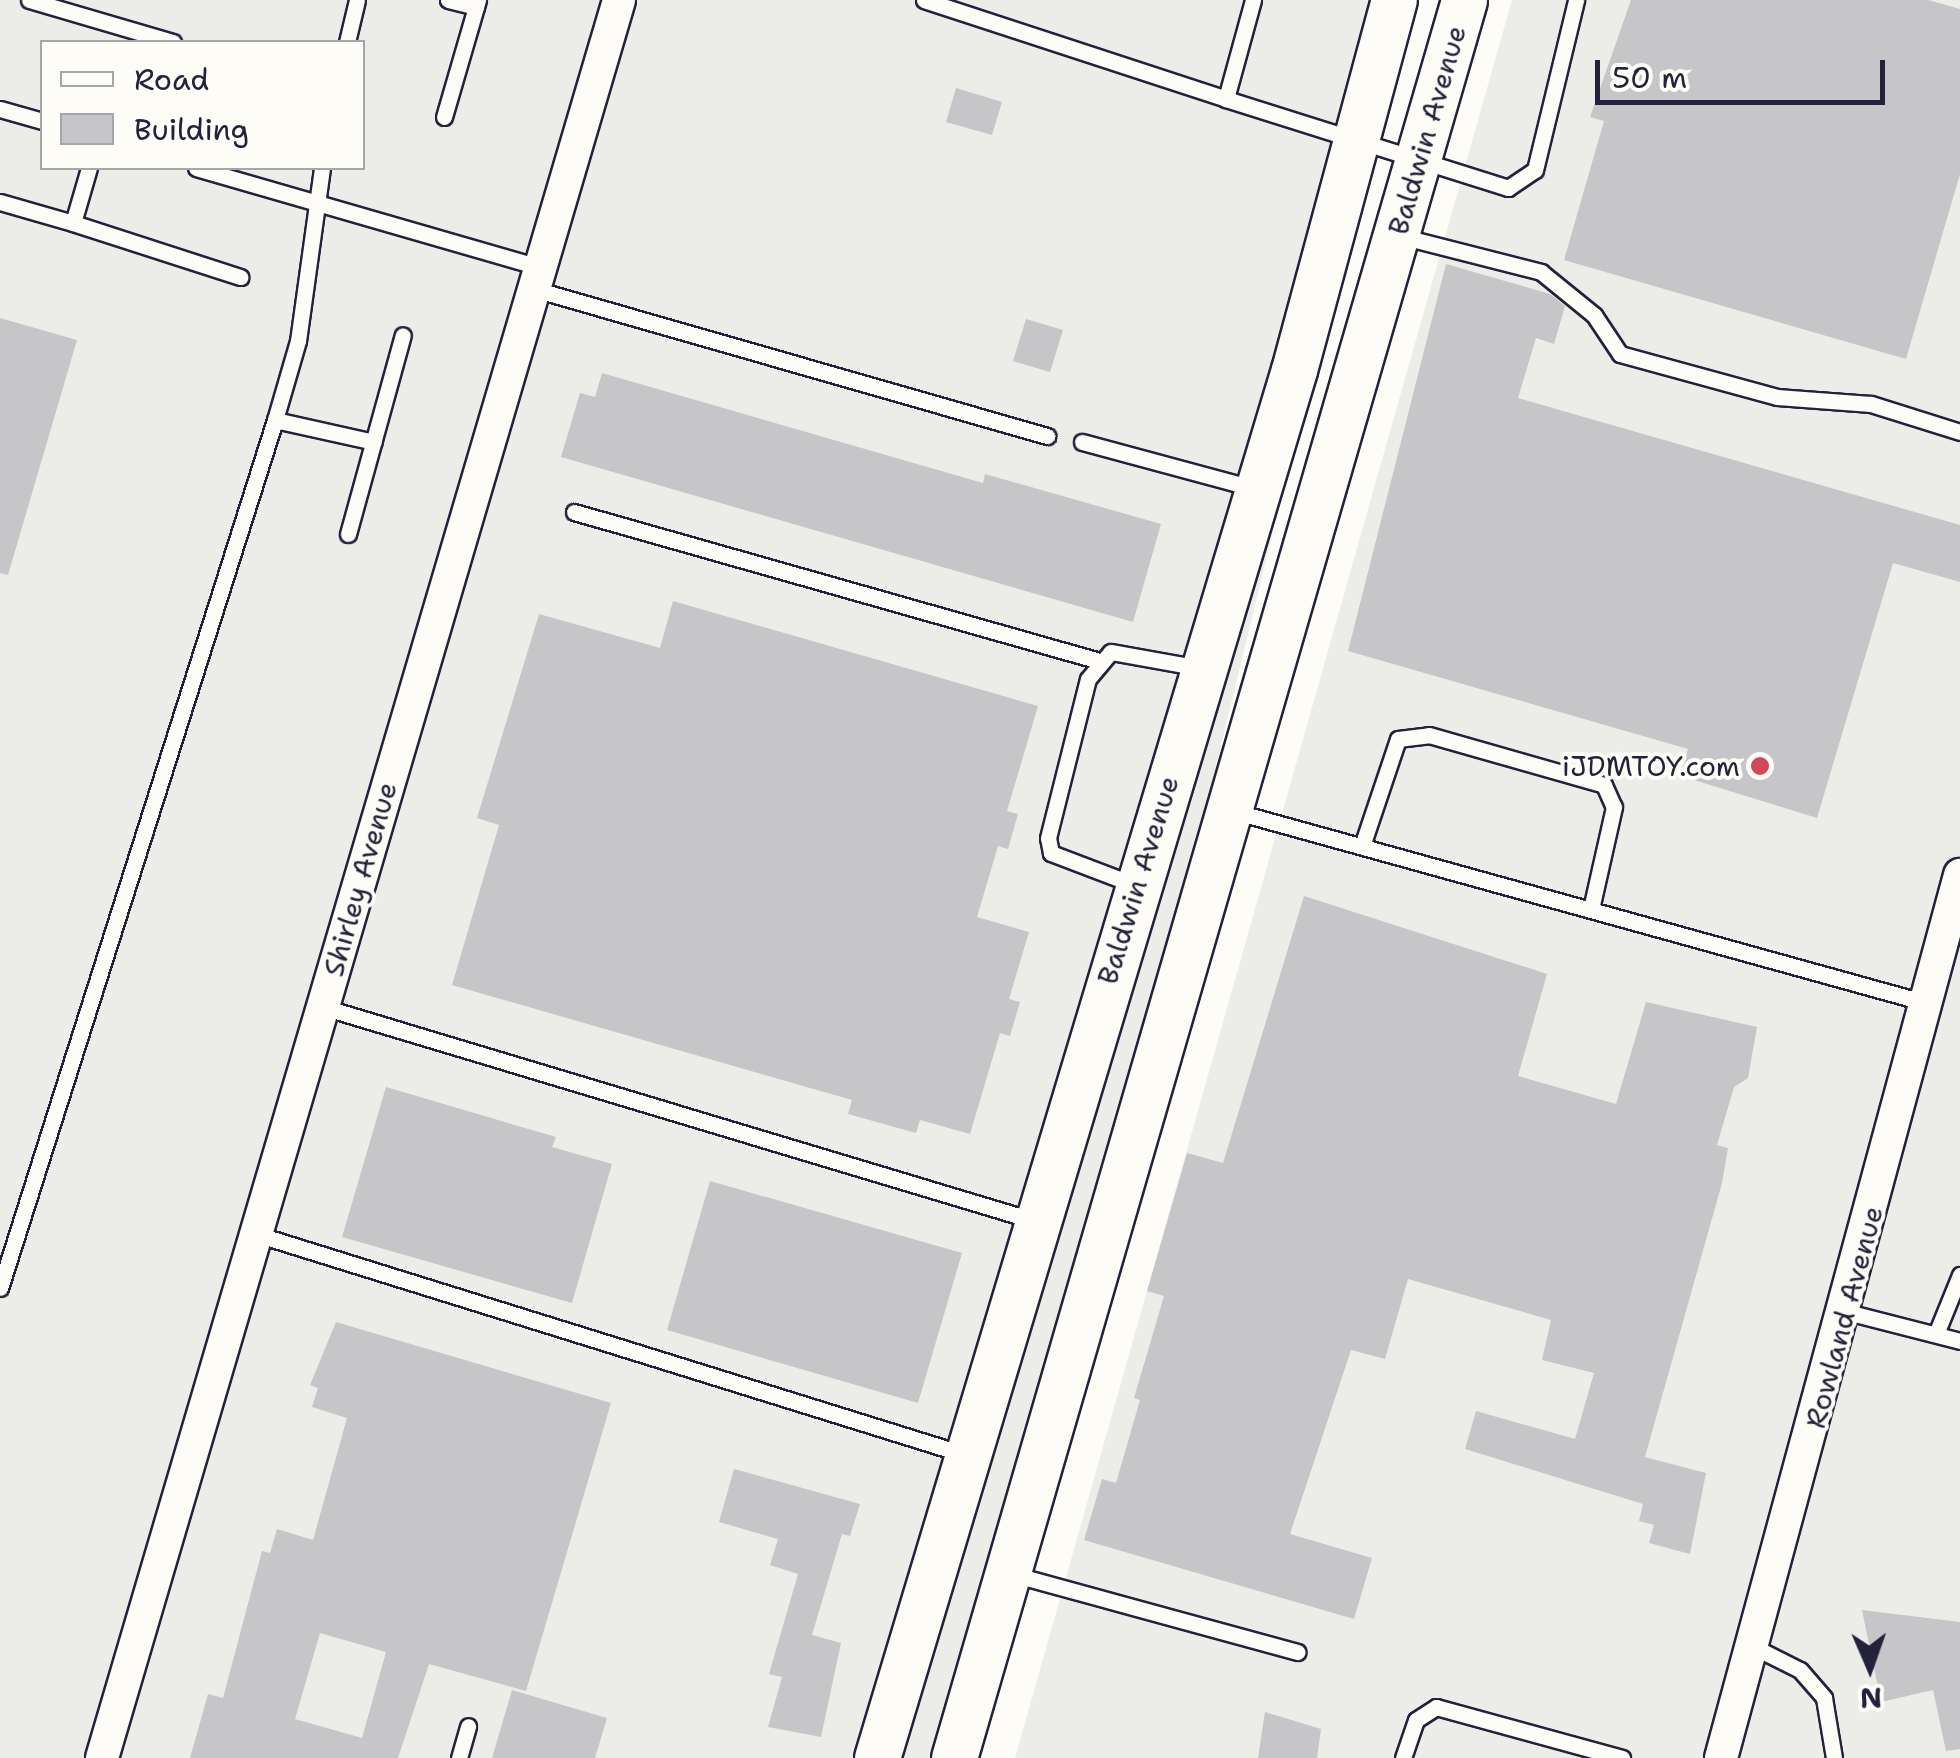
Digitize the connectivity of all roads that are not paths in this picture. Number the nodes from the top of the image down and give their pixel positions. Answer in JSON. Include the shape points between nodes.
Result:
{"nodes":[{"id":1,"x":29,"y":0,"type":"edge"},
{"id":2,"x":356,"y":0,"type":"edge"},
{"id":3,"x":448,"y":0,"type":"edge"},
{"id":4,"x":619,"y":0,"type":"edge"},
{"id":5,"x":924,"y":0,"type":"edge"},
{"id":6,"x":1253,"y":0,"type":"edge"},
{"id":7,"x":1394,"y":0,"type":"edge"},
{"id":8,"x":1464,"y":0,"type":"edge"},
{"id":9,"x":1576,"y":0,"type":"edge"},
{"id":10,"x":477,"y":4,"type":"edge"},
{"id":11,"x":167,"y":40,"type":"edge"},
{"id":12,"x":348,"y":40,"type":"edge"},
{"id":13,"x":1226,"y":99,"type":"junction"},
{"id":14,"x":0,"y":108,"type":"edge"},
{"id":15,"x":444,"y":117,"type":"dead end"},
{"id":16,"x":40,"y":120,"type":"edge"},
{"id":17,"x":1357,"y":136,"type":"junction"},
{"id":18,"x":1420,"y":154,"type":"junction"},
{"id":19,"x":88,"y":170,"type":"edge"},
{"id":20,"x":203,"y":170,"type":"edge"},
{"id":21,"x":322,"y":170,"type":"edge"},
{"id":22,"x":0,"y":202,"type":"edge"},
{"id":23,"x":316,"y":203,"type":"junction"},
{"id":24,"x":73,"y":223,"type":"junction"},
{"id":25,"x":1396,"y":235,"type":"junction"},
{"id":26,"x":240,"y":277,"type":"dead end"},
{"id":27,"x":537,"y":278,"type":"junction"},
{"id":28,"x":403,"y":336,"type":"dead end"},
{"id":29,"x":275,"y":420,"type":"junction"},
{"id":30,"x":1960,"y":432,"type":"edge"},
{"id":31,"x":1047,"y":436,"type":"dead end"},
{"id":32,"x":374,"y":442,"type":"junction"},
{"id":33,"x":1082,"y":442,"type":"dead end"},
{"id":34,"x":1257,"y":489,"type":"junction"},
{"id":35,"x":574,"y":512,"type":"dead end"},
{"id":36,"x":348,"y":534,"type":"dead end"},
{"id":37,"x":1096,"y":660,"type":"junction"},
{"id":38,"x":1202,"y":668,"type":"junction"},
{"id":39,"x":1228,"y":810,"type":"junction"},
{"id":40,"x":1362,"y":846,"type":"junction"},
{"id":41,"x":1960,"y":874,"type":"edge"},
{"id":42,"x":1135,"y":884,"type":"junction"},
{"id":43,"x":1591,"y":909,"type":"junction"},
{"id":44,"x":1923,"y":1002,"type":"junction"},
{"id":45,"x":322,"y":1007,"type":"junction"},
{"id":46,"x":1036,"y":1221,"type":"junction"},
{"id":47,"x":256,"y":1234,"type":"junction"},
{"id":48,"x":1960,"y":1275,"type":"edge"},
{"id":49,"x":0,"y":1288,"type":"edge"},
{"id":50,"x":1848,"y":1312,"type":"junction"},
{"id":51,"x":1936,"y":1334,"type":"junction"},
{"id":52,"x":1960,"y":1341,"type":"edge"},
{"id":53,"x":966,"y":1456,"type":"junction"},
{"id":54,"x":1006,"y":1572,"type":"junction"},
{"id":55,"x":1754,"y":1647,"type":"junction"},
{"id":56,"x":1298,"y":1652,"type":"dead end"},
{"id":57,"x":468,"y":1726,"type":"dead end"},
{"id":58,"x":102,"y":1758,"type":"edge"},
{"id":59,"x":459,"y":1758,"type":"edge"},
{"id":60,"x":877,"y":1758,"type":"edge"},
{"id":61,"x":954,"y":1758,"type":"edge"},
{"id":62,"x":1404,"y":1758,"type":"edge"},
{"id":63,"x":1622,"y":1758,"type":"edge"},
{"id":64,"x":1721,"y":1758,"type":"edge"},
{"id":65,"x":1834,"y":1758,"type":"edge"}],
"edges":[{"from":1,"to":11,"type":"lane"},
{"from":2,"to":12,"type":"lane"},
{"from":3,"to":10,"type":"lane"},
{"from":4,"to":27,"type":"street","name":"Shirley Avenue"},
{"from":5,"to":13,"type":"lane"},
{"from":6,"to":13,"type":"lane"},
{"from":7,"to":17,"type":"main road","name":"Baldwin Avenue"},
{"from":8,"to":18,"type":"main road","name":"Baldwin Avenue"},
{"from":9,"to":18,"type":"lane","via":[[1535,170],[1508,188]]},
{"from":10,"to":15,"type":"lane"},
{"from":13,"to":17,"type":"lane"},
{"from":14,"to":16,"type":"lane"},
{"from":17,"to":18,"type":"lane"},
{"from":17,"to":34,"type":"main road","name":"Baldwin Avenue"},
{"from":18,"to":25,"type":"main road","name":"Baldwin Avenue"},
{"from":19,"to":24,"type":"lane"},
{"from":20,"to":23,"type":"lane"},
{"from":21,"to":23,"type":"lane"},
{"from":22,"to":24,"type":"lane"},
{"from":23,"to":27,"type":"lane"},
{"from":23,"to":29,"type":"lane","via":[[298,341]]},
{"from":24,"to":26,"type":"lane"},
{"from":25,"to":30,"type":"lane","via":[[1541,272],[1594,315],[1620,354],[1777,397],[1870,404]]},
{"from":25,"to":39,"type":"main road","name":"Baldwin Avenue"},
{"from":27,"to":31,"type":"lane"},
{"from":27,"to":45,"type":"street","name":"Shirley Avenue"},
{"from":28,"to":32,"type":"lane"},
{"from":29,"to":32,"type":"lane"},
{"from":29,"to":49,"type":"lane"},
{"from":32,"to":36,"type":"lane"},
{"from":33,"to":34,"type":"lane"},
{"from":34,"to":38,"type":"main road","name":"Baldwin Avenue"},
{"from":35,"to":37,"type":"lane"},
{"from":37,"to":38,"type":"lane","via":[[1132,651]]},
{"from":37,"to":42,"type":"lane","via":[[1048,838],[1061,860]]},
{"from":38,"to":42,"type":"main road","name":"Baldwin Avenue"},
{"from":39,"to":40,"type":"lane"},
{"from":39,"to":54,"type":"main road","name":"Baldwin Avenue"},
{"from":40,"to":43,"type":"lane"},
{"from":40,"to":43,"type":"lane","via":[[1398,739],[1429,735],[1604,785],[1614,807]]},
{"from":41,"to":44,"type":"street","name":"Rowland Avenue"},
{"from":42,"to":46,"type":"main road","name":"Baldwin Avenue"},
{"from":43,"to":44,"type":"lane"},
{"from":44,"to":50,"type":"street","name":"Rowland Avenue"},
{"from":45,"to":46,"type":"lane"},
{"from":45,"to":47,"type":"street","name":"Shirley Avenue"},
{"from":46,"to":53,"type":"main road","name":"Baldwin Avenue"},
{"from":47,"to":53,"type":"lane"},
{"from":47,"to":58,"type":"street","name":"Shirley Avenue"},
{"from":48,"to":51,"type":"lane"},
{"from":50,"to":51,"type":"lane"},
{"from":50,"to":55,"type":"street","name":"Rowland Avenue"},
{"from":51,"to":52,"type":"lane"},
{"from":53,"to":60,"type":"main road","name":"Baldwin Avenue"},
{"from":54,"to":56,"type":"lane"},
{"from":54,"to":61,"type":"main road","name":"Baldwin Avenue"},
{"from":55,"to":64,"type":"street","name":"Rowland Avenue"},
{"from":55,"to":65,"type":"lane","via":[[1800,1670],[1824,1698]]},
{"from":57,"to":59,"type":"lane"},
{"from":62,"to":63,"type":"lane","via":[[1416,1720],[1436,1708]]}]}
